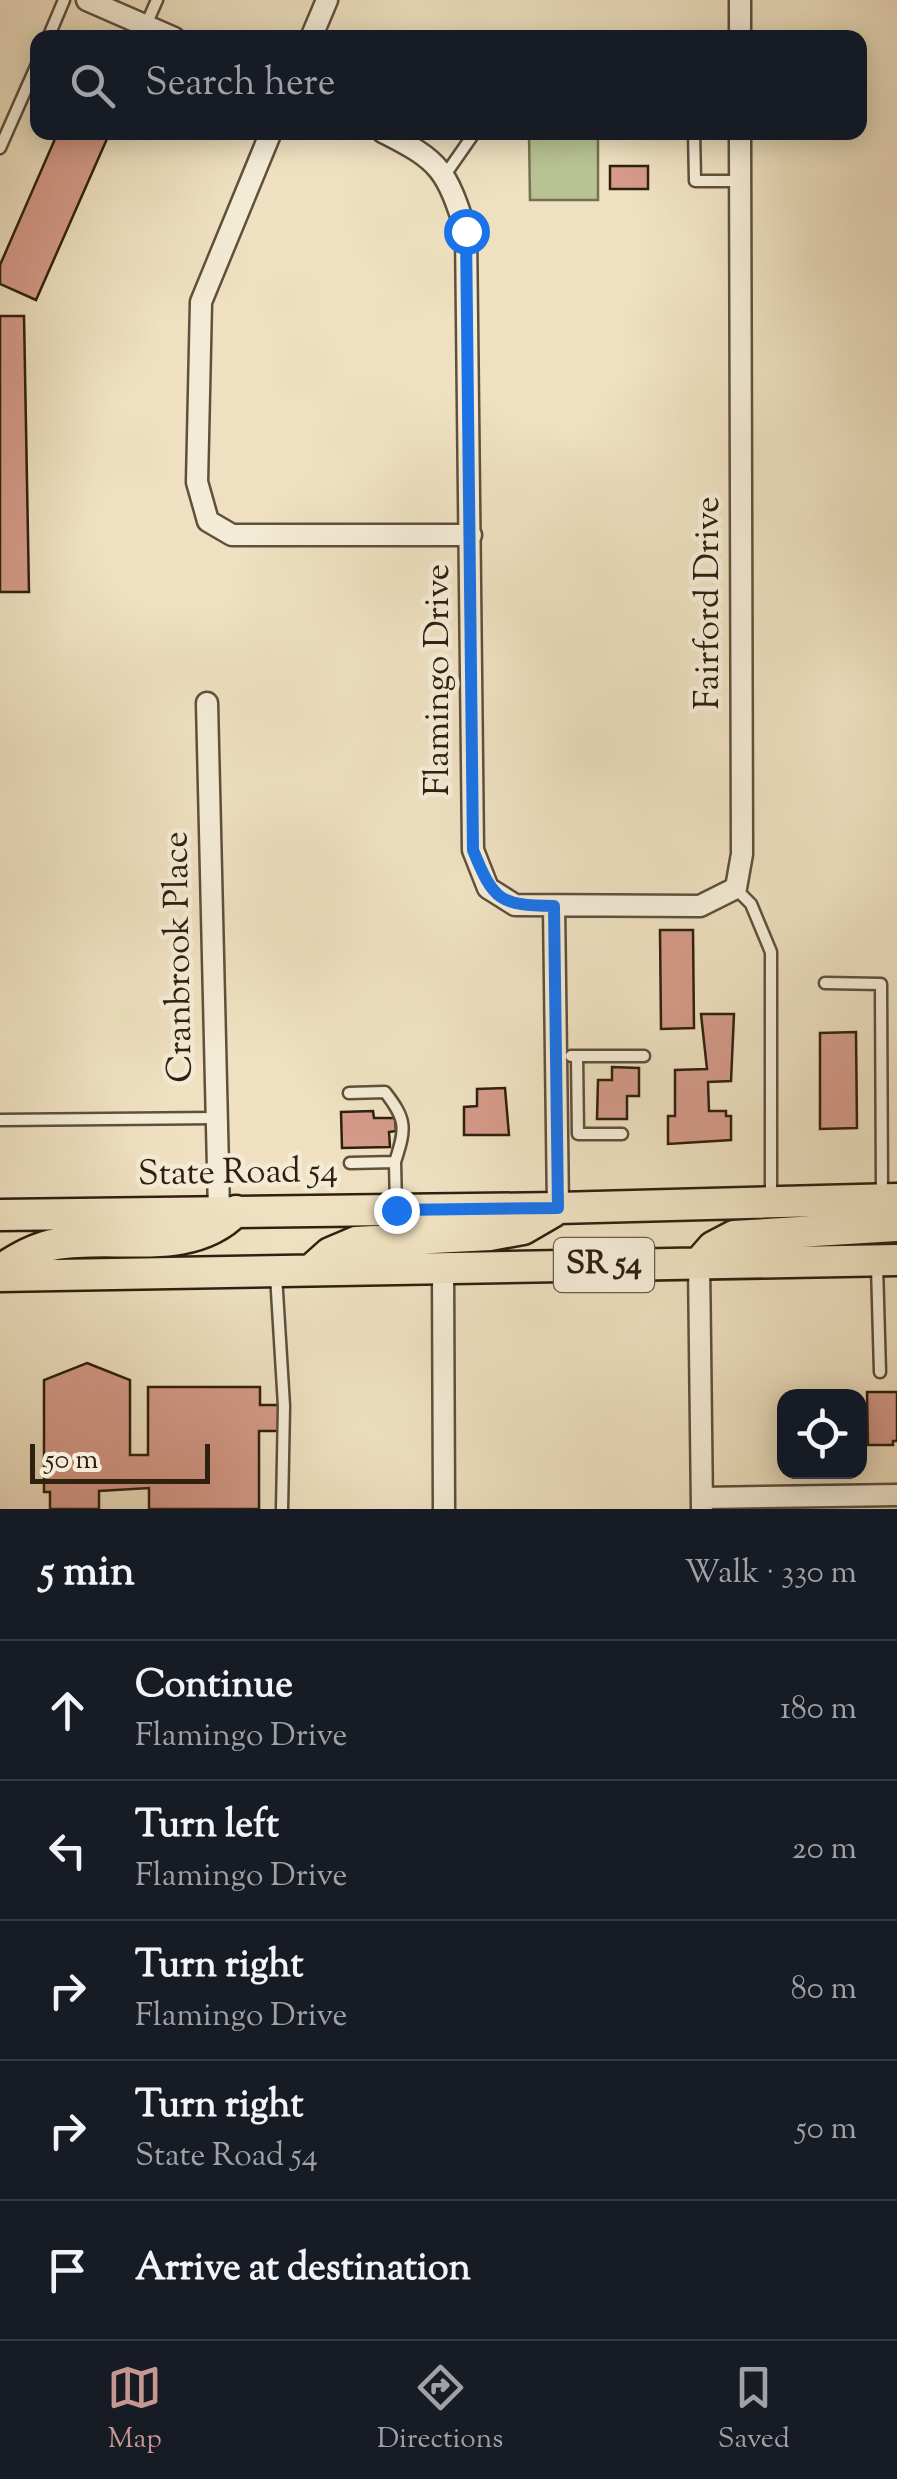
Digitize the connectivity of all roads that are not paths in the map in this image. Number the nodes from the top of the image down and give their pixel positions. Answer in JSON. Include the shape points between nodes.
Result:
{"nodes":[{"id":1,"x":64,"y":0,"type":"edge"},
{"id":2,"x":87,"y":0,"type":"edge"},
{"id":3,"x":157,"y":0,"type":"edge"},
{"id":4,"x":327,"y":0,"type":"edge"},
{"id":5,"x":740,"y":0,"type":"edge"},
{"id":6,"x":146,"y":26,"type":"junction"},
{"id":7,"x":51,"y":30,"type":"edge"},
{"id":8,"x":155,"y":30,"type":"edge"},
{"id":9,"x":314,"y":30,"type":"edge"},
{"id":10,"x":740,"y":30,"type":"edge"},
{"id":11,"x":30,"y":80,"type":"edge"},
{"id":12,"x":268,"y":140,"type":"edge"},
{"id":13,"x":399,"y":140,"type":"edge"},
{"id":14,"x":469,"y":140,"type":"edge"},
{"id":15,"x":694,"y":140,"type":"edge"},
{"id":16,"x":740,"y":140,"type":"edge"},
{"id":17,"x":0,"y":148,"type":"edge"},
{"id":18,"x":445,"y":175,"type":"junction"},
{"id":19,"x":740,"y":181,"type":"junction"},
{"id":20,"x":471,"y":535,"type":"junction"},
{"id":21,"x":206,"y":703,"type":"dead end"},
{"id":22,"x":736,"y":888,"type":"junction"},
{"id":23,"x":554,"y":906,"type":"junction"},
{"id":24,"x":825,"y":983,"type":"dead end"},
{"id":25,"x":566,"y":1056,"type":"junction"},
{"id":26,"x":644,"y":1056,"type":"dead end"},
{"id":27,"x":349,"y":1093,"type":"dead end"},
{"id":28,"x":216,"y":1118,"type":"junction"},
{"id":29,"x":0,"y":1120,"type":"edge"},
{"id":30,"x":556,"y":1134,"type":"junction"},
{"id":31,"x":578,"y":1134,"type":"junction"},
{"id":32,"x":622,"y":1134,"type":"dead end"},
{"id":33,"x":350,"y":1162,"type":"dead end"},
{"id":34,"x":396,"y":1162,"type":"junction"},
{"id":35,"x":771,"y":1203,"type":"junction"},
{"id":36,"x":558,"y":1208,"type":"junction"},
{"id":37,"x":892,"y":1208,"type":"edge"},
{"id":38,"x":228,"y":1210,"type":"junction"},
{"id":39,"x":396,"y":1210,"type":"junction"},
{"id":40,"x":0,"y":1215,"type":"edge"},
{"id":41,"x":887,"y":1260,"type":"edge"},
{"id":42,"x":699,"y":1264,"type":"junction"},
{"id":43,"x":442,"y":1268,"type":"junction"},
{"id":44,"x":276,"y":1270,"type":"junction"},
{"id":45,"x":311,"y":1270,"type":"junction"},
{"id":46,"x":0,"y":1273,"type":"edge"},
{"id":47,"x":880,"y":1372,"type":"dead end"},
{"id":48,"x":897,"y":1495,"type":"edge"},
{"id":49,"x":702,"y":1504,"type":"edge"},
{"id":50,"x":282,"y":1509,"type":"edge"},
{"id":51,"x":444,"y":1509,"type":"edge"}],
"edges":[{"from":1,"to":7,"type":"lane"},
{"from":2,"to":6,"type":"street"},
{"from":3,"to":6,"type":"lane"},
{"from":4,"to":9,"type":"street"},
{"from":5,"to":10,"type":"street"},
{"from":6,"to":8,"type":"street"},
{"from":11,"to":17,"type":"lane"},
{"from":12,"to":20,"type":"street","via":[[200,302],[197,482],[208,521],[232,535]]},
{"from":13,"to":18,"type":"street","name":"Flamingo Drive","via":[[424,152]]},
{"from":14,"to":18,"type":"lane"},
{"from":15,"to":19,"type":"lane","via":[[695,181]]},
{"from":16,"to":19,"type":"street","name":"Fairford Drive"},
{"from":18,"to":20,"type":"street","name":"Flamingo Drive","via":[[466,231]]},
{"from":19,"to":22,"type":"street","name":"Fairford Drive","via":[[742,854]]},
{"from":20,"to":23,"type":"street","name":"Flamingo Drive","via":[[473,850],[488,888],[515,905]]},
{"from":21,"to":28,"type":"street","name":"Cranbrook Place"},
{"from":22,"to":23,"type":"street","via":[[700,906]]},
{"from":22,"to":35,"type":"lane","via":[[751,904],[771,952]]},
{"from":23,"to":25,"type":"street"},
{"from":24,"to":37,"type":"lane","via":[[882,984]]},
{"from":25,"to":26,"type":"lane"},
{"from":25,"to":30,"type":"street"},
{"from":25,"to":31,"type":"lane"},
{"from":27,"to":34,"type":"lane","via":[[385,1092],[403,1114]]},
{"from":28,"to":29,"type":"lane"},
{"from":28,"to":38,"type":"street","name":"Cranbrook Place"},
{"from":30,"to":31,"type":"lane"},
{"from":30,"to":36,"type":"street"},
{"from":31,"to":32,"type":"lane"},
{"from":33,"to":34,"type":"lane"},
{"from":34,"to":39,"type":"lane"},
{"from":35,"to":36,"type":"main road","name":"State Road 54","number":"SR 54"},
{"from":35,"to":37,"type":"main road","name":"State Road 54","number":"SR 54"},
{"from":36,"to":39,"type":"main road","name":"State Road 54","number":"SR 54"},
{"from":36,"to":45,"type":"main road","via":[[524,1229],[490,1235],[356,1242]]},
{"from":37,"to":42,"type":"main road","via":[[734,1236]]},
{"from":38,"to":39,"type":"main road","name":"State Road 54","number":"SR 54"},
{"from":38,"to":40,"type":"main road","name":"State Road 54","number":"SR 54"},
{"from":38,"to":46,"type":"main road","via":[[216,1228],[191,1238],[58,1244]]},
{"from":41,"to":42,"type":"main road","number":"SR 54"},
{"from":41,"to":47,"type":"lane"},
{"from":42,"to":43,"type":"main road","number":"SR 54"},
{"from":42,"to":49,"type":"street"},
{"from":43,"to":45,"type":"main road","number":"SR 54"},
{"from":43,"to":51,"type":"street"},
{"from":44,"to":45,"type":"main road","number":"SR 54"},
{"from":44,"to":46,"type":"main road","number":"SR 54"},
{"from":44,"to":50,"type":"lane"},
{"from":48,"to":49,"type":"street"}]}
